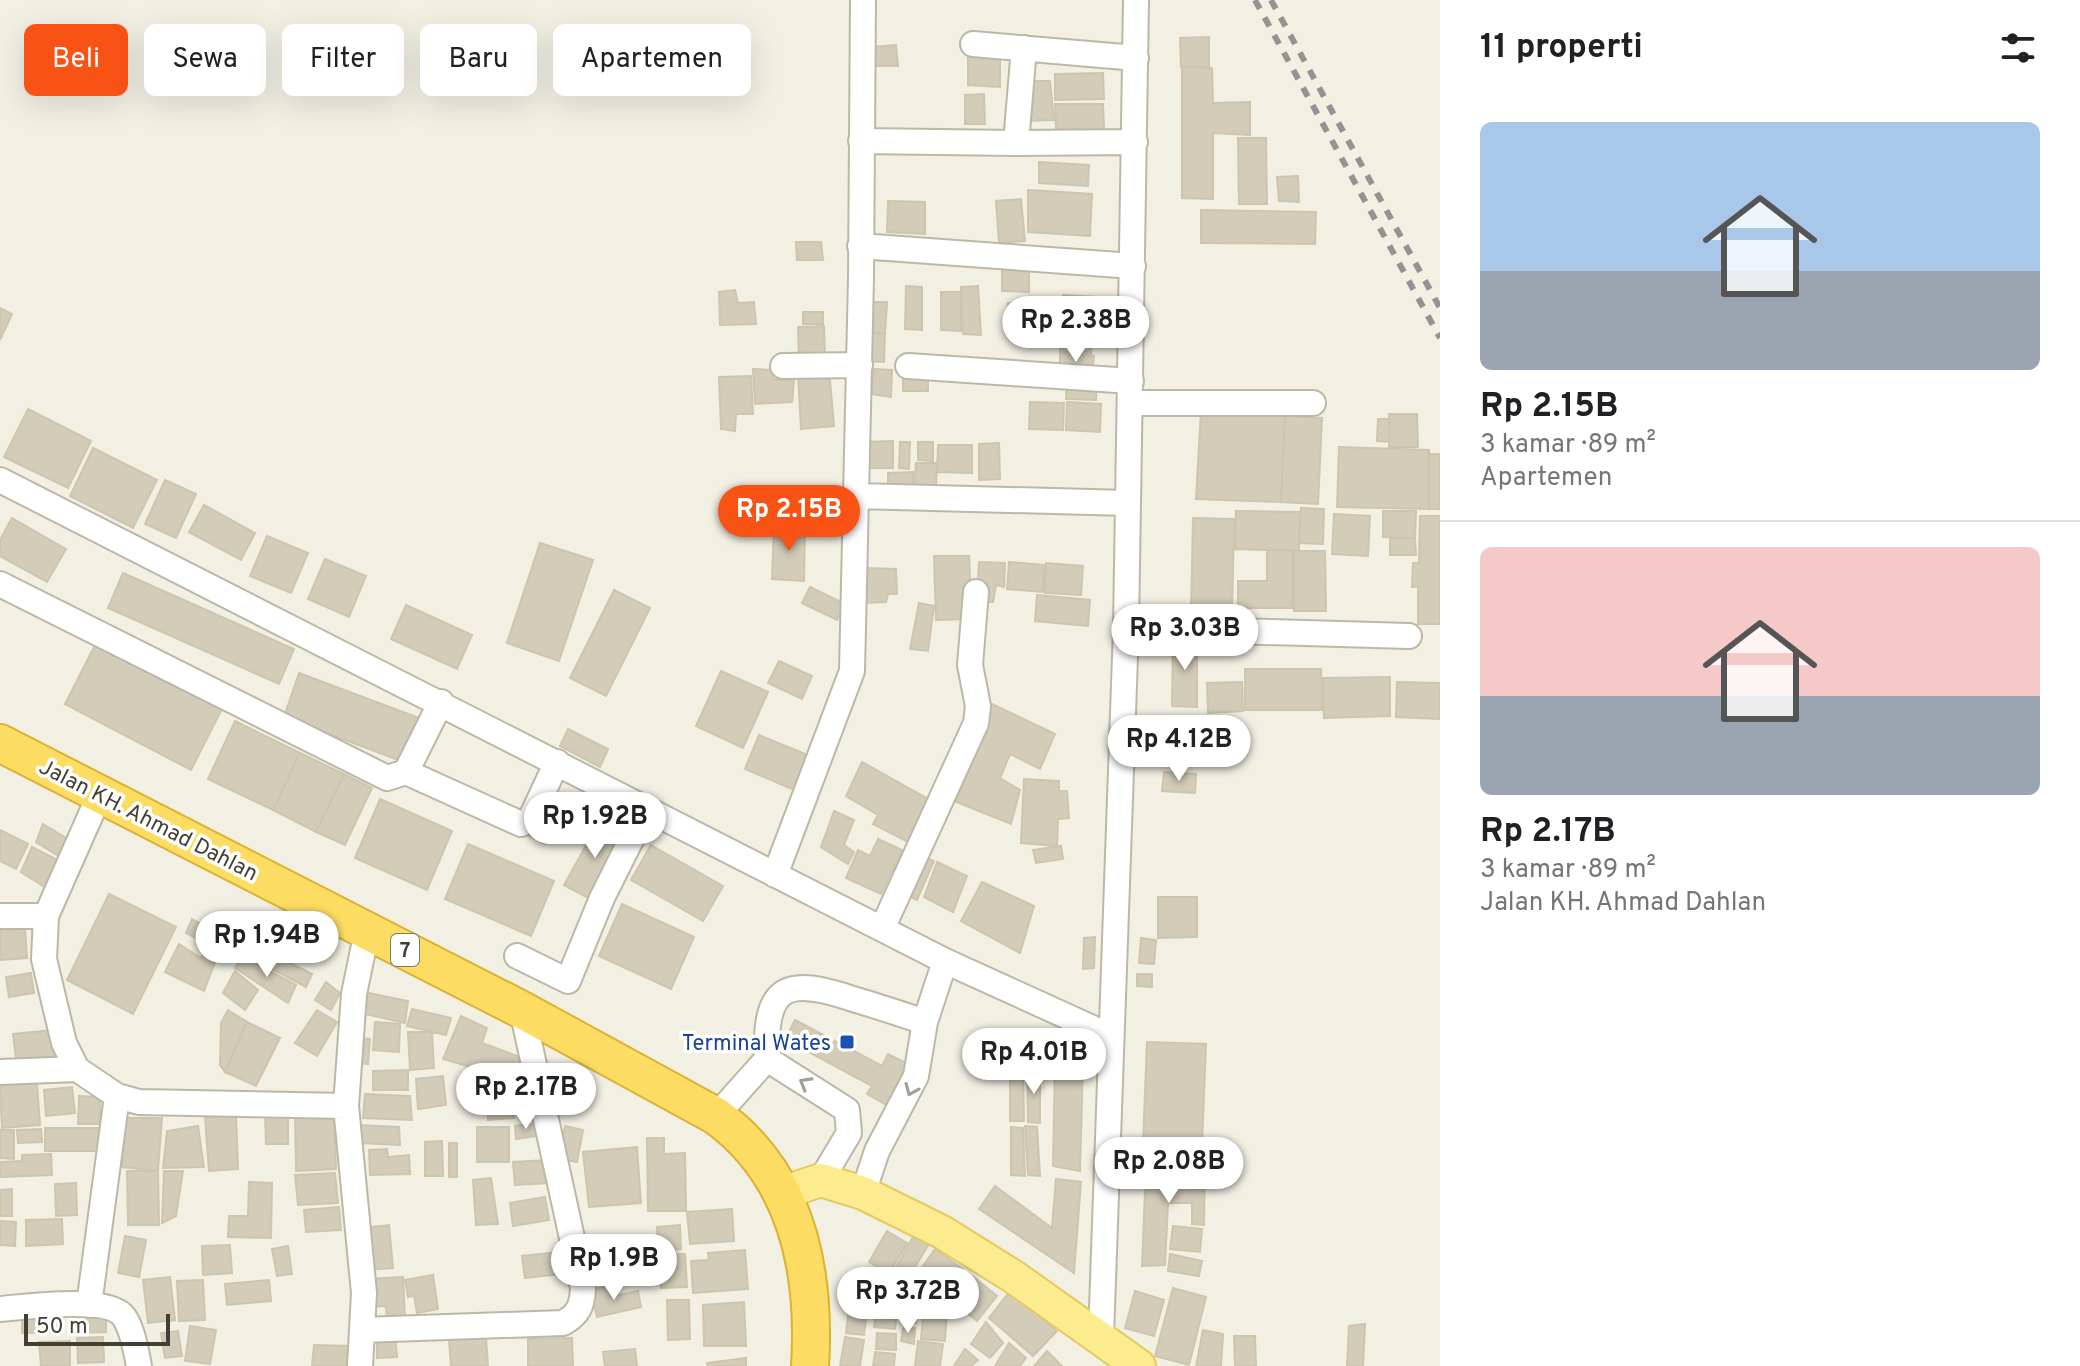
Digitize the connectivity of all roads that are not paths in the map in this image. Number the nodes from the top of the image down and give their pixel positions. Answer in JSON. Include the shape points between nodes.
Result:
{"nodes":[{"id":1,"x":863,"y":0,"type":"edge"},
{"id":2,"x":1136,"y":0,"type":"edge"},
{"id":3,"x":973,"y":44,"type":"dead end"},
{"id":4,"x":1024,"y":48,"type":"junction"},
{"id":5,"x":1136,"y":58,"type":"junction"},
{"id":6,"x":861,"y":141,"type":"junction"},
{"id":7,"x":1135,"y":142,"type":"junction"},
{"id":8,"x":1016,"y":143,"type":"junction"},
{"id":9,"x":860,"y":246,"type":"junction"},
{"id":10,"x":1133,"y":266,"type":"junction"},
{"id":11,"x":860,"y":365,"type":"junction"},
{"id":12,"x":783,"y":366,"type":"dead end"},
{"id":13,"x":908,"y":366,"type":"dead end"},
{"id":14,"x":1131,"y":392,"type":"junction"},
{"id":15,"x":1313,"y":403,"type":"dead end"},
{"id":16,"x":0,"y":480,"type":"edge"},
{"id":17,"x":857,"y":496,"type":"junction"},
{"id":18,"x":1128,"y":503,"type":"junction"},
{"id":19,"x":0,"y":584,"type":"edge"},
{"id":20,"x":976,"y":592,"type":"dead end"},
{"id":21,"x":1126,"y":628,"type":"junction"},
{"id":22,"x":1409,"y":636,"type":"dead end"},
{"id":23,"x":441,"y":702,"type":"junction"},
{"id":24,"x":0,"y":743,"type":"edge"},
{"id":25,"x":557,"y":762,"type":"junction"},
{"id":26,"x":406,"y":772,"type":"junction"},
{"id":27,"x":100,"y":794,"type":"junction"},
{"id":28,"x":647,"y":808,"type":"junction"},
{"id":29,"x":775,"y":875,"type":"junction"},
{"id":30,"x":0,"y":916,"type":"edge"},
{"id":31,"x":46,"y":916,"type":"junction"},
{"id":32,"x":882,"y":929,"type":"junction"},
{"id":33,"x":367,"y":931,"type":"junction"},
{"id":34,"x":517,"y":956,"type":"dead end"},
{"id":35,"x":945,"y":961,"type":"junction"},
{"id":36,"x":522,"y":1010,"type":"junction"},
{"id":37,"x":925,"y":1022,"type":"junction"},
{"id":38,"x":1110,"y":1036,"type":"junction"},
{"id":39,"x":767,"y":1059,"type":"junction"},
{"id":40,"x":77,"y":1069,"type":"junction"},
{"id":41,"x":0,"y":1072,"type":"edge"},
{"id":42,"x":117,"y":1096,"type":"junction"},
{"id":43,"x":346,"y":1106,"type":"junction"},
{"id":44,"x":716,"y":1116,"type":"junction"},
{"id":45,"x":821,"y":1180,"type":"junction"},
{"id":46,"x":782,"y":1193,"type":"junction"},
{"id":47,"x":863,"y":1193,"type":"junction"},
{"id":48,"x":89,"y":1305,"type":"junction"},
{"id":49,"x":0,"y":1309,"type":"edge"},
{"id":50,"x":362,"y":1330,"type":"junction"},
{"id":51,"x":1101,"y":1337,"type":"junction"},
{"id":52,"x":139,"y":1366,"type":"edge"},
{"id":53,"x":360,"y":1366,"type":"edge"},
{"id":54,"x":810,"y":1366,"type":"edge"},
{"id":55,"x":1139,"y":1366,"type":"edge"}],
"edges":[{"from":1,"to":6,"type":"street"},
{"from":2,"to":5,"type":"street"},
{"from":3,"to":4,"type":"street"},
{"from":4,"to":5,"type":"street"},
{"from":4,"to":8,"type":"street"},
{"from":5,"to":7,"type":"street"},
{"from":6,"to":8,"type":"street"},
{"from":6,"to":9,"type":"street"},
{"from":7,"to":8,"type":"street"},
{"from":7,"to":10,"type":"street"},
{"from":9,"to":10,"type":"street"},
{"from":9,"to":11,"type":"street"},
{"from":10,"to":14,"type":"street"},
{"from":11,"to":12,"type":"street"},
{"from":11,"to":17,"type":"street"},
{"from":13,"to":14,"type":"street"},
{"from":14,"to":15,"type":"street"},
{"from":14,"to":18,"type":"street"},
{"from":16,"to":23,"type":"street"},
{"from":17,"to":18,"type":"street"},
{"from":17,"to":29,"type":"street","via":[[852,671]]},
{"from":18,"to":21,"type":"street"},
{"from":19,"to":26,"type":"street","via":[[387,778]]},
{"from":20,"to":32,"type":"street","via":[[970,665],[976,723]]},
{"from":21,"to":22,"type":"street"},
{"from":21,"to":38,"type":"street"},
{"from":23,"to":25,"type":"street"},
{"from":23,"to":26,"type":"street"},
{"from":24,"to":27,"type":"highway","name":"Jalan KH. Ahmad Dahlan","number":"7"},
{"from":25,"to":26,"type":"street","via":[[530,820],[521,824]]},
{"from":25,"to":28,"type":"street"},
{"from":27,"to":31,"type":"street"},
{"from":27,"to":33,"type":"highway","name":"Jalan KH. Ahmad Dahlan","number":"7"},
{"from":28,"to":29,"type":"street"},
{"from":28,"to":34,"type":"street","via":[[568,981]]},
{"from":29,"to":32,"type":"street"},
{"from":30,"to":31,"type":"street"},
{"from":31,"to":40,"type":"street","via":[[46,972],[64,1043]]},
{"from":32,"to":35,"type":"street"},
{"from":33,"to":36,"type":"highway","name":"Jalan KH. Ahmad Dahlan","number":"7"},
{"from":33,"to":43,"type":"street","via":[[354,994]]},
{"from":35,"to":37,"type":"street"},
{"from":35,"to":38,"type":"street"},
{"from":36,"to":44,"type":"highway","name":"Jalan KH. Ahmad Dahlan","number":"7"},
{"from":36,"to":50,"type":"street","via":[[583,1288],[582,1305],[563,1323]]},
{"from":37,"to":39,"type":"street","via":[[822,988],[792,987],[778,997],[771,1013]]},
{"from":37,"to":47,"type":"street","one_way":true,"via":[[916,1076],[877,1151]]},
{"from":38,"to":51,"type":"street"},
{"from":39,"to":44,"type":"street"},
{"from":45,"to":39,"type":"street","one_way":true,"via":[[849,1133],[847,1110]]},
{"from":40,"to":41,"type":"street"},
{"from":40,"to":42,"type":"street"},
{"from":42,"to":43,"type":"street","via":[[139,1102]]},
{"from":42,"to":48,"type":"street"},
{"from":43,"to":50,"type":"street","via":[[364,1293]]},
{"from":44,"to":46,"type":"highway","name":"Jalan KH. Ahmad Dahlan","number":"7","via":[[745,1137]]},
{"from":45,"to":46,"type":"main road"},
{"from":45,"to":47,"type":"main road"},
{"from":46,"to":54,"type":"highway","number":"7","via":[[799,1232],[807,1276]]},
{"from":47,"to":51,"type":"main road","via":[[954,1239]]},
{"from":48,"to":49,"type":"street"},
{"from":48,"to":52,"type":"street","via":[[115,1308],[125,1317]]},
{"from":50,"to":53,"type":"street"},
{"from":51,"to":55,"type":"main road"}]}
